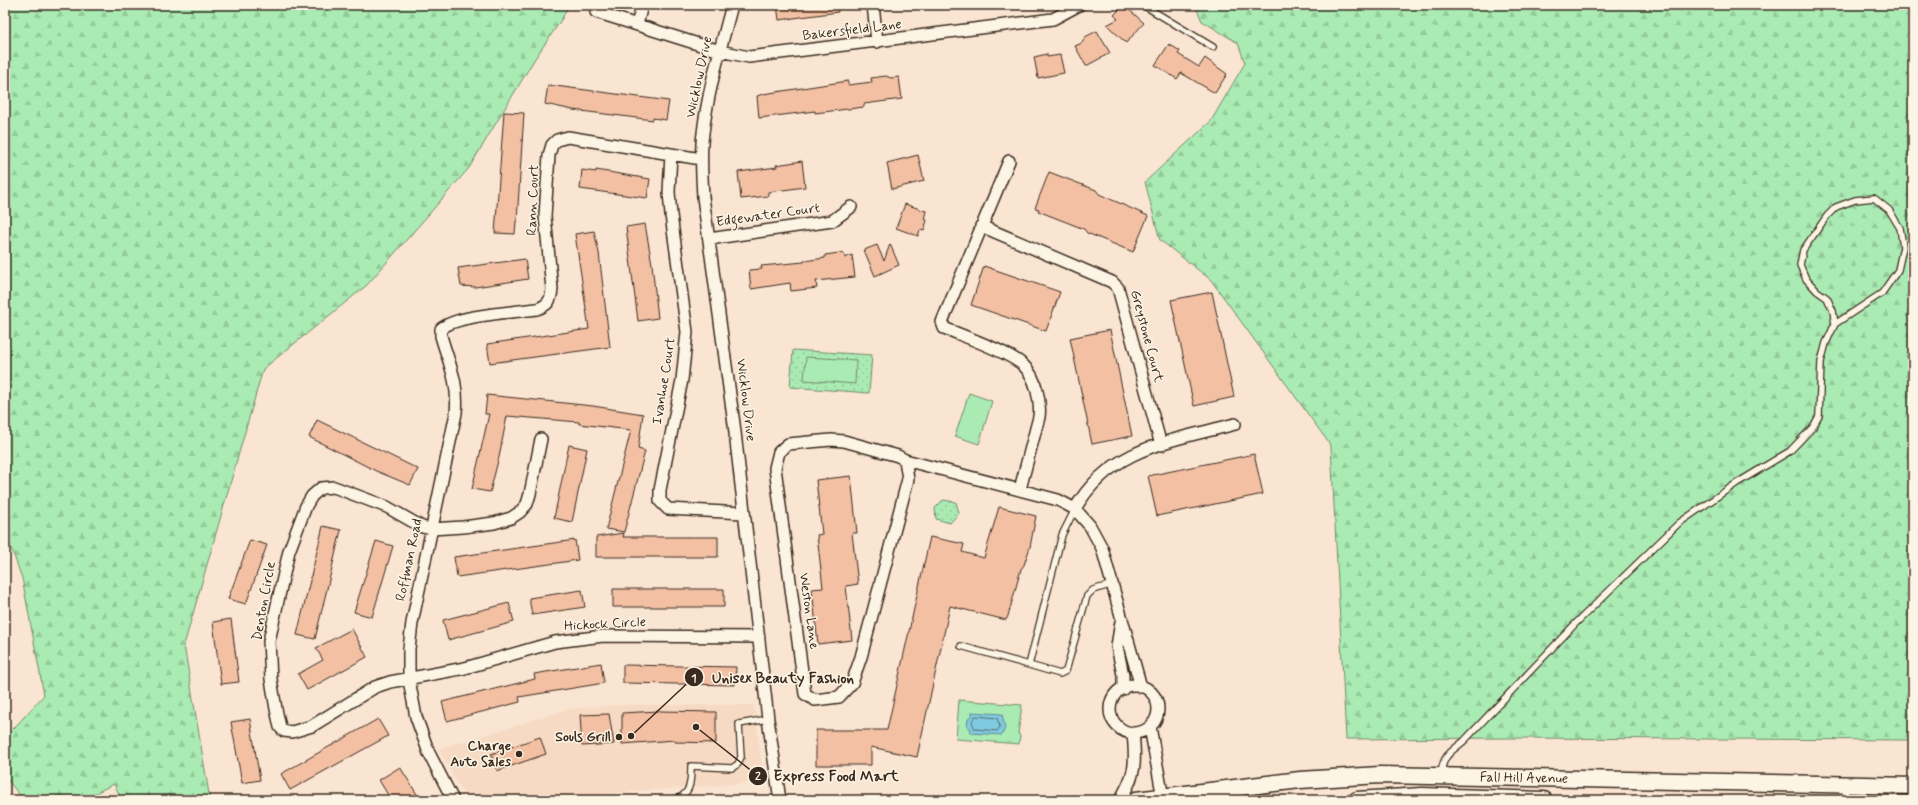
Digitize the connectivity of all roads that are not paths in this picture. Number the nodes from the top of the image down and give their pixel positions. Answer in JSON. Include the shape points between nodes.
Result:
{"nodes":[{"id":1,"x":642,"y":5,"type":"edge"},
{"id":2,"x":732,"y":5,"type":"edge"},
{"id":3,"x":873,"y":5,"type":"edge"},
{"id":4,"x":1079,"y":5,"type":"edge"},
{"id":5,"x":1143,"y":5,"type":"edge"},
{"id":6,"x":596,"y":12,"type":"dead end"},
{"id":7,"x":637,"y":25,"type":"junction"},
{"id":8,"x":877,"y":42,"type":"junction"},
{"id":9,"x":1213,"y":47,"type":"dead end"},
{"id":10,"x":720,"y":51,"type":"junction"},
{"id":11,"x":671,"y":154,"type":"junction"},
{"id":12,"x":701,"y":159,"type":"junction"},
{"id":13,"x":1009,"y":161,"type":"dead end"},
{"id":14,"x":851,"y":207,"type":"dead end"},
{"id":15,"x":981,"y":226,"type":"junction"},
{"id":16,"x":709,"y":239,"type":"junction"},
{"id":17,"x":1835,"y":324,"type":"junction"},
{"id":18,"x":446,"y":325,"type":"joint"},
{"id":19,"x":1235,"y":424,"type":"dead end"},
{"id":20,"x":541,"y":439,"type":"dead end"},
{"id":21,"x":1161,"y":444,"type":"junction"},
{"id":22,"x":905,"y":460,"type":"junction"},
{"id":23,"x":1020,"y":489,"type":"junction"},
{"id":24,"x":1075,"y":508,"type":"junction"},
{"id":25,"x":744,"y":513,"type":"junction"},
{"id":26,"x":431,"y":529,"type":"junction"},
{"id":27,"x":1113,"y":584,"type":"junction"},
{"id":28,"x":1122,"y":619,"type":"junction"},
{"id":29,"x":758,"y":637,"type":"junction"},
{"id":30,"x":961,"y":646,"type":"dead end"},
{"id":31,"x":1029,"y":665,"type":"junction"},
{"id":32,"x":409,"y":680,"type":"junction"},
{"id":33,"x":1141,"y":687,"type":"junction"},
{"id":34,"x":1123,"y":688,"type":"junction"},
{"id":35,"x":768,"y":719,"type":"junction"},
{"id":36,"x":1150,"y":728,"type":"junction"},
{"id":37,"x":1133,"y":733,"type":"junction"},
{"id":38,"x":1441,"y":776,"type":"junction"},
{"id":39,"x":1913,"y":786,"type":"edge"},
{"id":40,"x":1845,"y":793,"type":"edge"},
{"id":41,"x":1162,"y":799,"type":"edge"},
{"id":42,"x":453,"y":800,"type":"edge"},
{"id":43,"x":671,"y":800,"type":"edge"},
{"id":44,"x":780,"y":800,"type":"edge"},
{"id":45,"x":1120,"y":800,"type":"edge"},
{"id":46,"x":1136,"y":800,"type":"edge"},
{"id":47,"x":1357,"y":800,"type":"edge"},
{"id":48,"x":1544,"y":800,"type":"edge"}],
"edges":[{"from":1,"to":7,"type":"street"},
{"from":2,"to":10,"type":"street","name":"Wicklow Drive"},
{"from":3,"to":8,"type":"street"},
{"from":4,"to":8,"type":"street","name":"Bakersfield Lane","via":[[1053,19]]},
{"from":5,"to":9,"type":"lane"},
{"from":6,"to":7,"type":"street","name":"Bakersfield Lane"},
{"from":7,"to":10,"type":"street","name":"Bakersfield Lane"},
{"from":8,"to":10,"type":"street","name":"Bakersfield Lane","via":[[754,57]]},
{"from":10,"to":12,"type":"street","name":"Wicklow Drive","via":[[711,85]]},
{"from":11,"to":12,"type":"street","name":"Rann Court"},
{"from":11,"to":18,"type":"street","name":"Rann Court","via":[[568,137],[557,140],[552,145],[549,155],[545,216],[552,289],[550,301],[537,309],[477,317]]},
{"from":11,"to":25,"type":"street","name":"Ivanhoe Court","via":[[670,215],[687,332],[682,380],[660,501],[668,508]]},
{"from":12,"to":16,"type":"street","name":"Wicklow Drive"},
{"from":13,"to":15,"type":"street"},
{"from":14,"to":16,"type":"street","name":"Edgewater Court","via":[[832,221]]},
{"from":15,"to":21,"type":"street","name":"Greystone Court","via":[[1112,282],[1118,288]]},
{"from":15,"to":23,"type":"street","via":[[942,322],[944,328],[1013,357],[1025,366],[1036,388],[1039,417]]},
{"from":16,"to":25,"type":"street","name":"Wicklow Drive"},
{"from":17,"to":17,"type":"lane","via":[[1827,298],[1806,280],[1800,265],[1804,250],[1836,207],[1855,200],[1874,198],[1889,210],[1900,228],[1903,247],[1898,270],[1882,293]]},
{"from":17,"to":38,"type":"lane","via":[[1821,362],[1819,416],[1805,437],[1790,451],[1679,523],[1576,623],[1464,741],[1445,757]]},
{"from":18,"to":26,"type":"street","name":"Roffman Road","via":[[441,329],[441,336],[457,385],[458,399]]},
{"from":19,"to":21,"type":"street"},
{"from":20,"to":26,"type":"street","via":[[530,494],[527,504],[520,512],[511,518],[494,523]]},
{"from":21,"to":24,"type":"street","via":[[1131,455],[1110,467],[1093,482]]},
{"from":22,"to":22,"type":"street","name":"Weston Lane","via":[[844,441],[832,440],[788,444],[779,452],[775,468],[805,694],[814,700],[839,697],[852,683],[908,479]]},
{"from":22,"to":23,"type":"street","name":"Weston Lane"},
{"from":23,"to":24,"type":"street","name":"Weston Lane","via":[[1058,500]]},
{"from":24,"to":27,"type":"street","name":"Weston Lane","via":[[1090,526],[1102,548]]},
{"from":24,"to":31,"type":"lane","via":[[1062,535]]},
{"from":25,"to":29,"type":"street","name":"Wicklow Drive"},
{"from":26,"to":32,"type":"street","name":"Roffman Road","via":[[412,623]]},
{"from":26,"to":32,"type":"street","name":"Denton Circle","via":[[353,493],[334,487],[321,488],[306,506],[288,551],[269,641],[276,709],[280,728],[284,731],[292,732],[312,726],[375,687]]},
{"from":27,"to":28,"type":"street","name":"Weston Lane"},
{"from":27,"to":31,"type":"lane","via":[[1092,590],[1087,596],[1066,672],[1060,674]]},
{"from":28,"to":33,"type":"street","name":"Weston Lane"},
{"from":28,"to":34,"type":"street","name":"Weston Lane","via":[[1117,646]]},
{"from":29,"to":32,"type":"street","name":"Hickock Circle","via":[[609,636],[575,639]]},
{"from":29,"to":35,"type":"street","name":"Wicklow Drive"},
{"from":30,"to":31,"type":"lane"},
{"from":32,"to":42,"type":"street","name":"Roffman Road","via":[[416,717],[429,753]]},
{"from":33,"to":34,"type":"street"},
{"from":33,"to":36,"type":"street","via":[[1153,695],[1158,708]]},
{"from":34,"to":37,"type":"street","via":[[1112,700],[1111,715],[1119,728]]},
{"from":35,"to":43,"type":"lane","via":[[739,724],[741,757],[736,767],[691,766],[690,787],[684,796]]},
{"from":35,"to":44,"type":"street","name":"Wicklow Drive"},
{"from":36,"to":37,"type":"street"},
{"from":36,"to":41,"type":"street"},
{"from":37,"to":45,"type":"street","via":[[1134,772]]},
{"from":38,"to":40,"type":"main road","name":"Fall Hill Avenue"},
{"from":38,"to":41,"type":"main road","name":"Fall Hill Avenue","via":[[1341,777]]},
{"from":39,"to":40,"type":"main road","name":"Fall Hill Avenue"},
{"from":41,"to":46,"type":"main road","name":"Fall Hill Avenue"},
{"from":47,"to":48,"type":"main road","name":"Fall Hill Avenue","via":[[1422,796]]}]}
